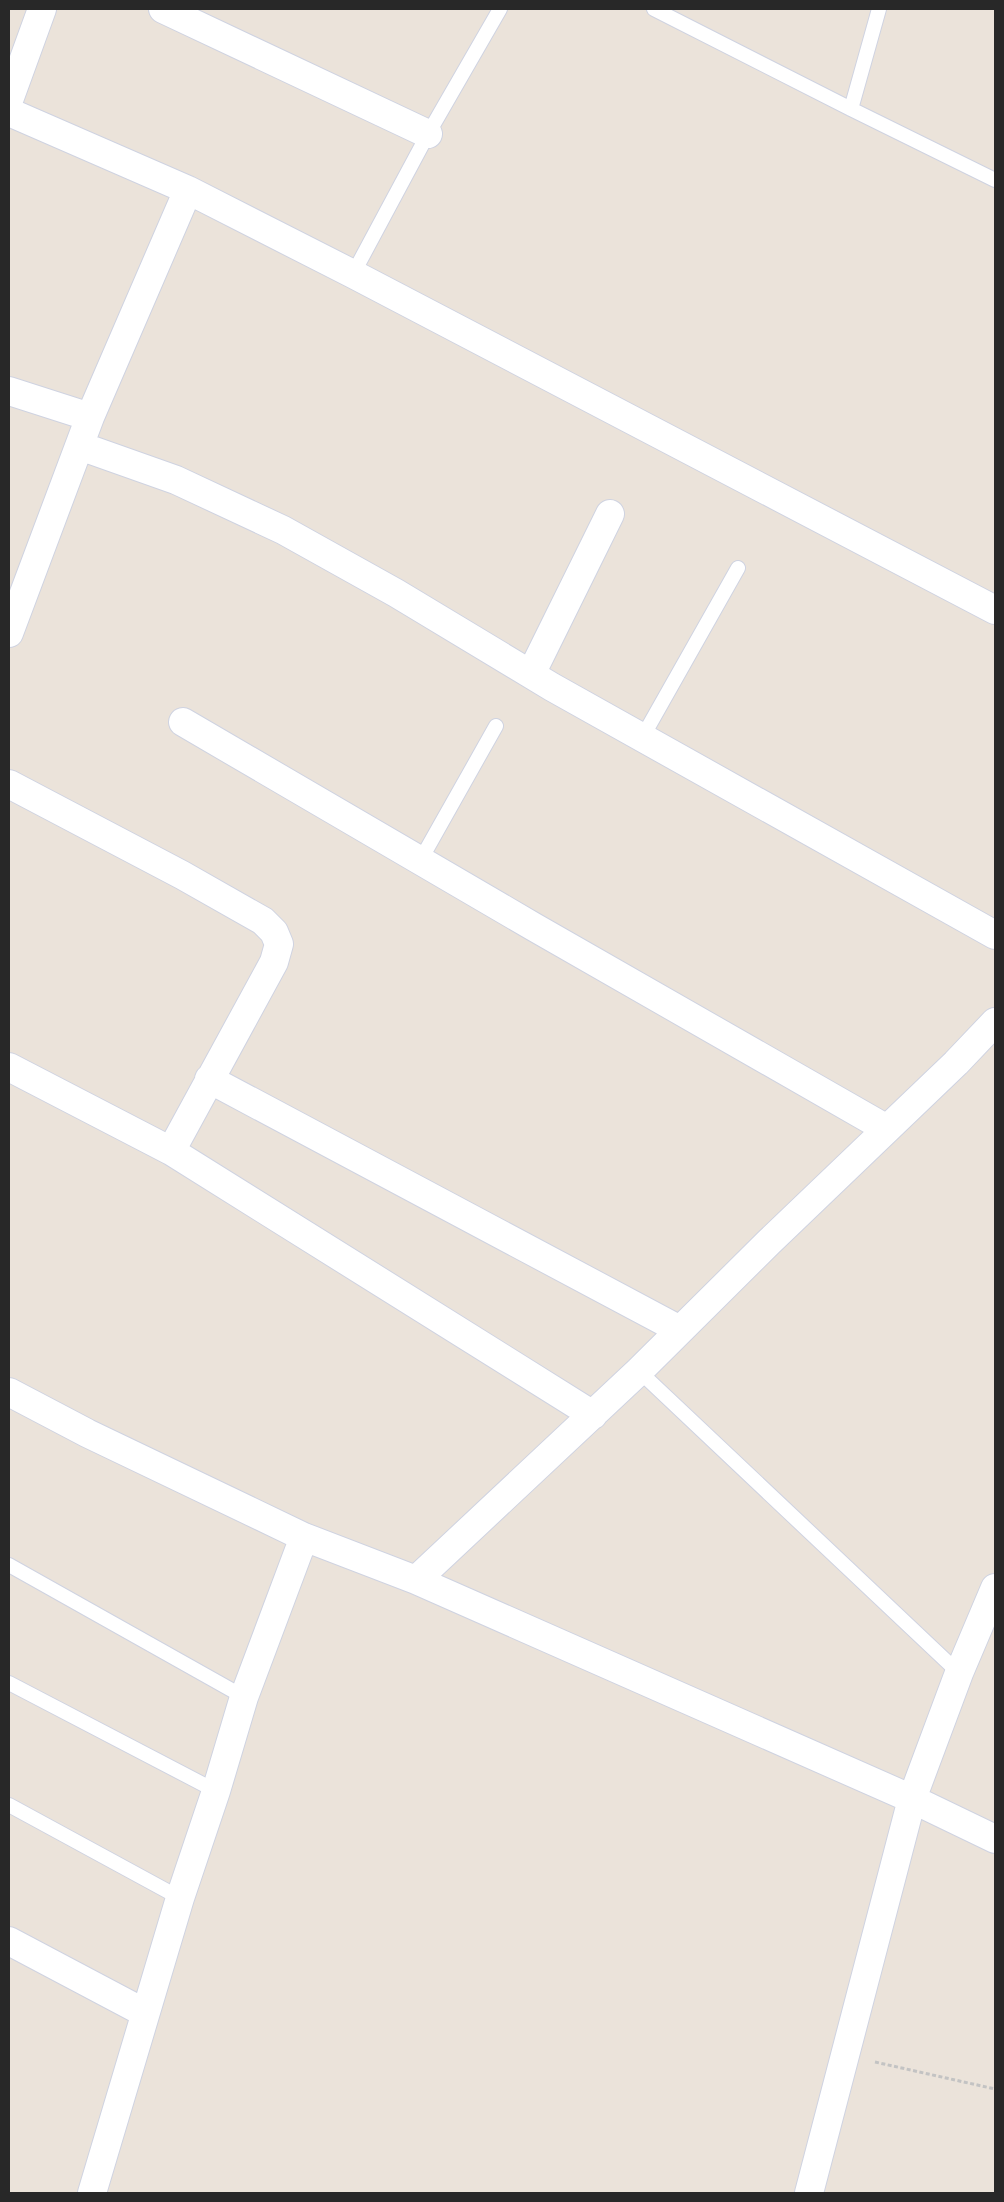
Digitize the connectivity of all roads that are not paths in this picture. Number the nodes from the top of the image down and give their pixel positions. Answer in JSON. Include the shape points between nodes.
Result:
{"nodes":[{"id":1,"x":42,"y":9,"type":"edge"},
{"id":2,"x":163,"y":9,"type":"edge"},
{"id":3,"x":500,"y":9,"type":"edge"},
{"id":4,"x":654,"y":9,"type":"edge"},
{"id":5,"x":880,"y":9,"type":"edge"},
{"id":6,"x":9,"y":100,"type":"edge"},
{"id":7,"x":851,"y":109,"type":"junction"},
{"id":8,"x":9,"y":112,"type":"edge"},
{"id":9,"x":428,"y":134,"type":"junction"},
{"id":10,"x":995,"y":180,"type":"edge"},
{"id":11,"x":188,"y":190,"type":"junction"},
{"id":12,"x":353,"y":274,"type":"junction"},
{"id":13,"x":9,"y":391,"type":"edge"},
{"id":14,"x":90,"y":417,"type":"junction"},
{"id":15,"x":80,"y":446,"type":"junction"},
{"id":16,"x":610,"y":514,"type":"dead end"},
{"id":17,"x":738,"y":568,"type":"dead end"},
{"id":18,"x":995,"y":610,"type":"edge"},
{"id":19,"x":9,"y":633,"type":"edge"},
{"id":20,"x":531,"y":674,"type":"junction"},
{"id":21,"x":184,"y":722,"type":"dead end"},
{"id":22,"x":496,"y":726,"type":"dead end"},
{"id":23,"x":642,"y":738,"type":"junction"},
{"id":24,"x":9,"y":784,"type":"edge"},
{"id":25,"x":420,"y":861,"type":"junction"},
{"id":26,"x":995,"y":935,"type":"edge"},
{"id":27,"x":995,"y":1022,"type":"edge"},
{"id":28,"x":9,"y":1067,"type":"edge"},
{"id":29,"x":209,"y":1079,"type":"junction"},
{"id":30,"x":887,"y":1129,"type":"junction"},
{"id":31,"x":171,"y":1150,"type":"junction"},
{"id":32,"x":680,"y":1330,"type":"junction"},
{"id":33,"x":639,"y":1371,"type":"junction"},
{"id":34,"x":9,"y":1392,"type":"edge"},
{"id":35,"x":592,"y":1415,"type":"junction"},
{"id":36,"x":304,"y":1537,"type":"junction"},
{"id":37,"x":9,"y":1565,"type":"edge"},
{"id":38,"x":416,"y":1580,"type":"junction"},
{"id":39,"x":995,"y":1588,"type":"edge"},
{"id":40,"x":959,"y":1673,"type":"junction"},
{"id":41,"x":9,"y":1683,"type":"edge"},
{"id":42,"x":244,"y":1697,"type":"junction"},
{"id":43,"x":216,"y":1792,"type":"junction"},
{"id":44,"x":912,"y":1799,"type":"junction"},
{"id":45,"x":9,"y":1805,"type":"edge"},
{"id":46,"x":995,"y":1839,"type":"edge"},
{"id":47,"x":180,"y":1898,"type":"junction"},
{"id":48,"x":9,"y":1941,"type":"edge"},
{"id":49,"x":145,"y":2013,"type":"junction"},
{"id":50,"x":92,"y":2193,"type":"edge"},
{"id":51,"x":809,"y":2193,"type":"edge"}],
"edges":[{"from":1,"to":6,"type":"street"},
{"from":2,"to":9,"type":"street"},
{"from":3,"to":9,"type":"lane"},
{"from":4,"to":7,"type":"lane"},
{"from":5,"to":7,"type":"lane"},
{"from":7,"to":10,"type":"lane"},
{"from":8,"to":11,"type":"street"},
{"from":9,"to":12,"type":"lane"},
{"from":11,"to":12,"type":"street"},
{"from":11,"to":14,"type":"street"},
{"from":12,"to":18,"type":"street"},
{"from":13,"to":14,"type":"street"},
{"from":14,"to":15,"type":"street"},
{"from":15,"to":19,"type":"street"},
{"from":15,"to":20,"type":"street","via":[[176,480],[283,530]]},
{"from":16,"to":20,"type":"street"},
{"from":17,"to":23,"type":"lane"},
{"from":20,"to":23,"type":"street"},
{"from":21,"to":25,"type":"street"},
{"from":22,"to":25,"type":"lane"},
{"from":23,"to":26,"type":"street"},
{"from":24,"to":29,"type":"street","via":[[182,875],[263,921],[274,932],[279,944],[274,962]]},
{"from":25,"to":30,"type":"street"},
{"from":27,"to":30,"type":"street"},
{"from":28,"to":31,"type":"street"},
{"from":29,"to":31,"type":"street"},
{"from":29,"to":32,"type":"street"},
{"from":30,"to":32,"type":"street"},
{"from":31,"to":35,"type":"street"},
{"from":32,"to":33,"type":"street"},
{"from":33,"to":35,"type":"street"},
{"from":33,"to":40,"type":"lane"},
{"from":34,"to":36,"type":"street"},
{"from":35,"to":38,"type":"street"},
{"from":36,"to":38,"type":"street"},
{"from":36,"to":42,"type":"street"},
{"from":37,"to":42,"type":"lane"},
{"from":38,"to":44,"type":"street"},
{"from":39,"to":40,"type":"street"},
{"from":40,"to":44,"type":"street"},
{"from":41,"to":43,"type":"lane"},
{"from":42,"to":43,"type":"street"},
{"from":43,"to":47,"type":"street"},
{"from":44,"to":46,"type":"street"},
{"from":44,"to":51,"type":"street"},
{"from":45,"to":47,"type":"lane"},
{"from":47,"to":49,"type":"street"},
{"from":48,"to":49,"type":"street"},
{"from":49,"to":50,"type":"street"}]}
